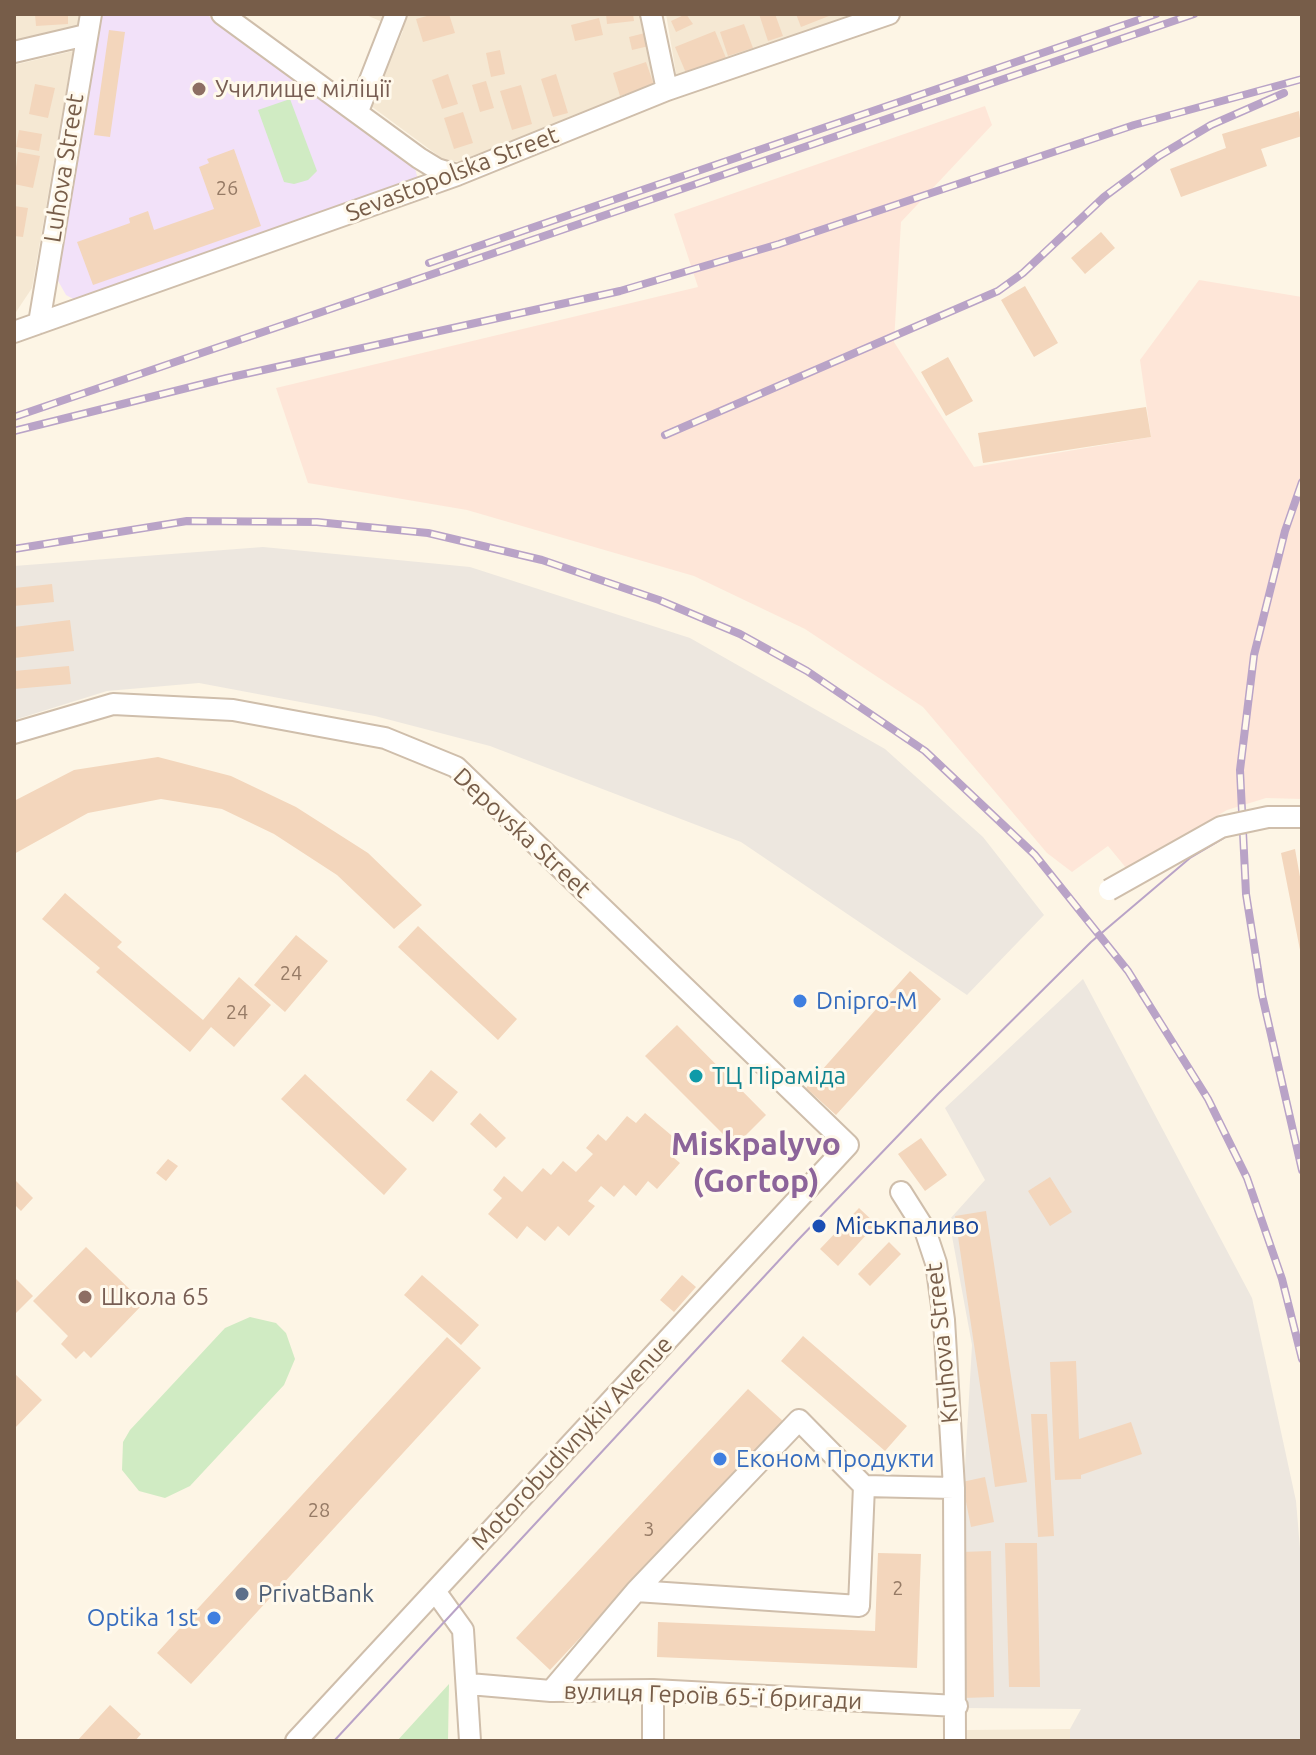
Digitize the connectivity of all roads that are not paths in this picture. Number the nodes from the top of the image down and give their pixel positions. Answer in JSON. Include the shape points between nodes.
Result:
{"nodes":[{"id":1,"x":91,"y":14,"type":"edge"},
{"id":2,"x":222,"y":14,"type":"edge"},
{"id":3,"x":252,"y":14,"type":"edge"},
{"id":4,"x":396,"y":14,"type":"edge"},
{"id":5,"x":651,"y":14,"type":"edge"},
{"id":6,"x":889,"y":14,"type":"edge"},
{"id":7,"x":86,"y":35,"type":"junction"},
{"id":8,"x":254,"y":36,"type":"junction"},
{"id":9,"x":14,"y":52,"type":"edge"},
{"id":10,"x":667,"y":90,"type":"junction"},
{"id":11,"x":358,"y":111,"type":"junction"},
{"id":12,"x":457,"y":175,"type":"junction"},
{"id":13,"x":39,"y":323,"type":"junction"},
{"id":14,"x":14,"y":332,"type":"edge"},
{"id":15,"x":14,"y":733,"type":"edge"},
{"id":16,"x":1302,"y":817,"type":"edge"},
{"id":17,"x":1109,"y":890,"type":"dead end"},
{"id":18,"x":848,"y":1145,"type":"joint"},
{"id":19,"x":901,"y":1192,"type":"dead end"},
{"id":20,"x":864,"y":1486,"type":"junction"},
{"id":21,"x":954,"y":1488,"type":"junction"},
{"id":22,"x":435,"y":1591,"type":"junction"},
{"id":23,"x":636,"y":1591,"type":"junction"},
{"id":24,"x":469,"y":1684,"type":"junction"},
{"id":25,"x":653,"y":1690,"type":"junction"},
{"id":26,"x":551,"y":1691,"type":"junction"},
{"id":27,"x":957,"y":1706,"type":"junction"},
{"id":28,"x":296,"y":1741,"type":"edge"},
{"id":29,"x":470,"y":1741,"type":"edge"},
{"id":30,"x":653,"y":1741,"type":"edge"},
{"id":31,"x":955,"y":1741,"type":"edge"}],
"edges":[{"from":1,"to":7,"type":"street","name":"Luhova Street"},
{"from":2,"to":8,"type":"street"},
{"from":3,"to":8,"type":"street"},
{"from":4,"to":11,"type":"street"},
{"from":5,"to":10,"type":"street"},
{"from":6,"to":10,"type":"street","name":"Sevastopolska Street"},
{"from":7,"to":9,"type":"street"},
{"from":7,"to":13,"type":"street","name":"Luhova Street"},
{"from":8,"to":11,"type":"street"},
{"from":10,"to":12,"type":"street","name":"Sevastopolska Street"},
{"from":11,"to":12,"type":"street","via":[[419,158]]},
{"from":12,"to":13,"type":"street","name":"Sevastopolska Street"},
{"from":13,"to":14,"type":"street","name":"Sevastopolska Street"},
{"from":15,"to":18,"type":"street","name":"Depovska Street","via":[[113,704],[233,710],[385,738],[456,767]]},
{"from":16,"to":17,"type":"street","bridge":true,"via":[[1268,817],[1221,827]]},
{"from":18,"to":22,"type":"street","name":"Motorobudivnykiv Avenue"},
{"from":19,"to":21,"type":"street","name":"Kruhova Street","via":[[925,1230],[936,1263]]},
{"from":20,"to":21,"type":"street"},
{"from":20,"to":23,"type":"street","via":[[799,1420]]},
{"from":20,"to":23,"type":"street","via":[[859,1606]]},
{"from":21,"to":27,"type":"street","name":"Kruhova Street"},
{"from":22,"to":24,"type":"street","via":[[463,1630]]},
{"from":22,"to":28,"type":"street","name":"Motorobudivnykiv Avenue"},
{"from":23,"to":26,"type":"street"},
{"from":24,"to":26,"type":"street","name":"вулиця Героїв 65-ї бригади"},
{"from":24,"to":29,"type":"street"},
{"from":25,"to":26,"type":"street","name":"вулиця Героїв 65-ї бригади"},
{"from":25,"to":27,"type":"street","name":"вулиця Героїв 65-ї бригади"},
{"from":25,"to":30,"type":"street"},
{"from":27,"to":31,"type":"street","name":"Kruhova Street"}]}
